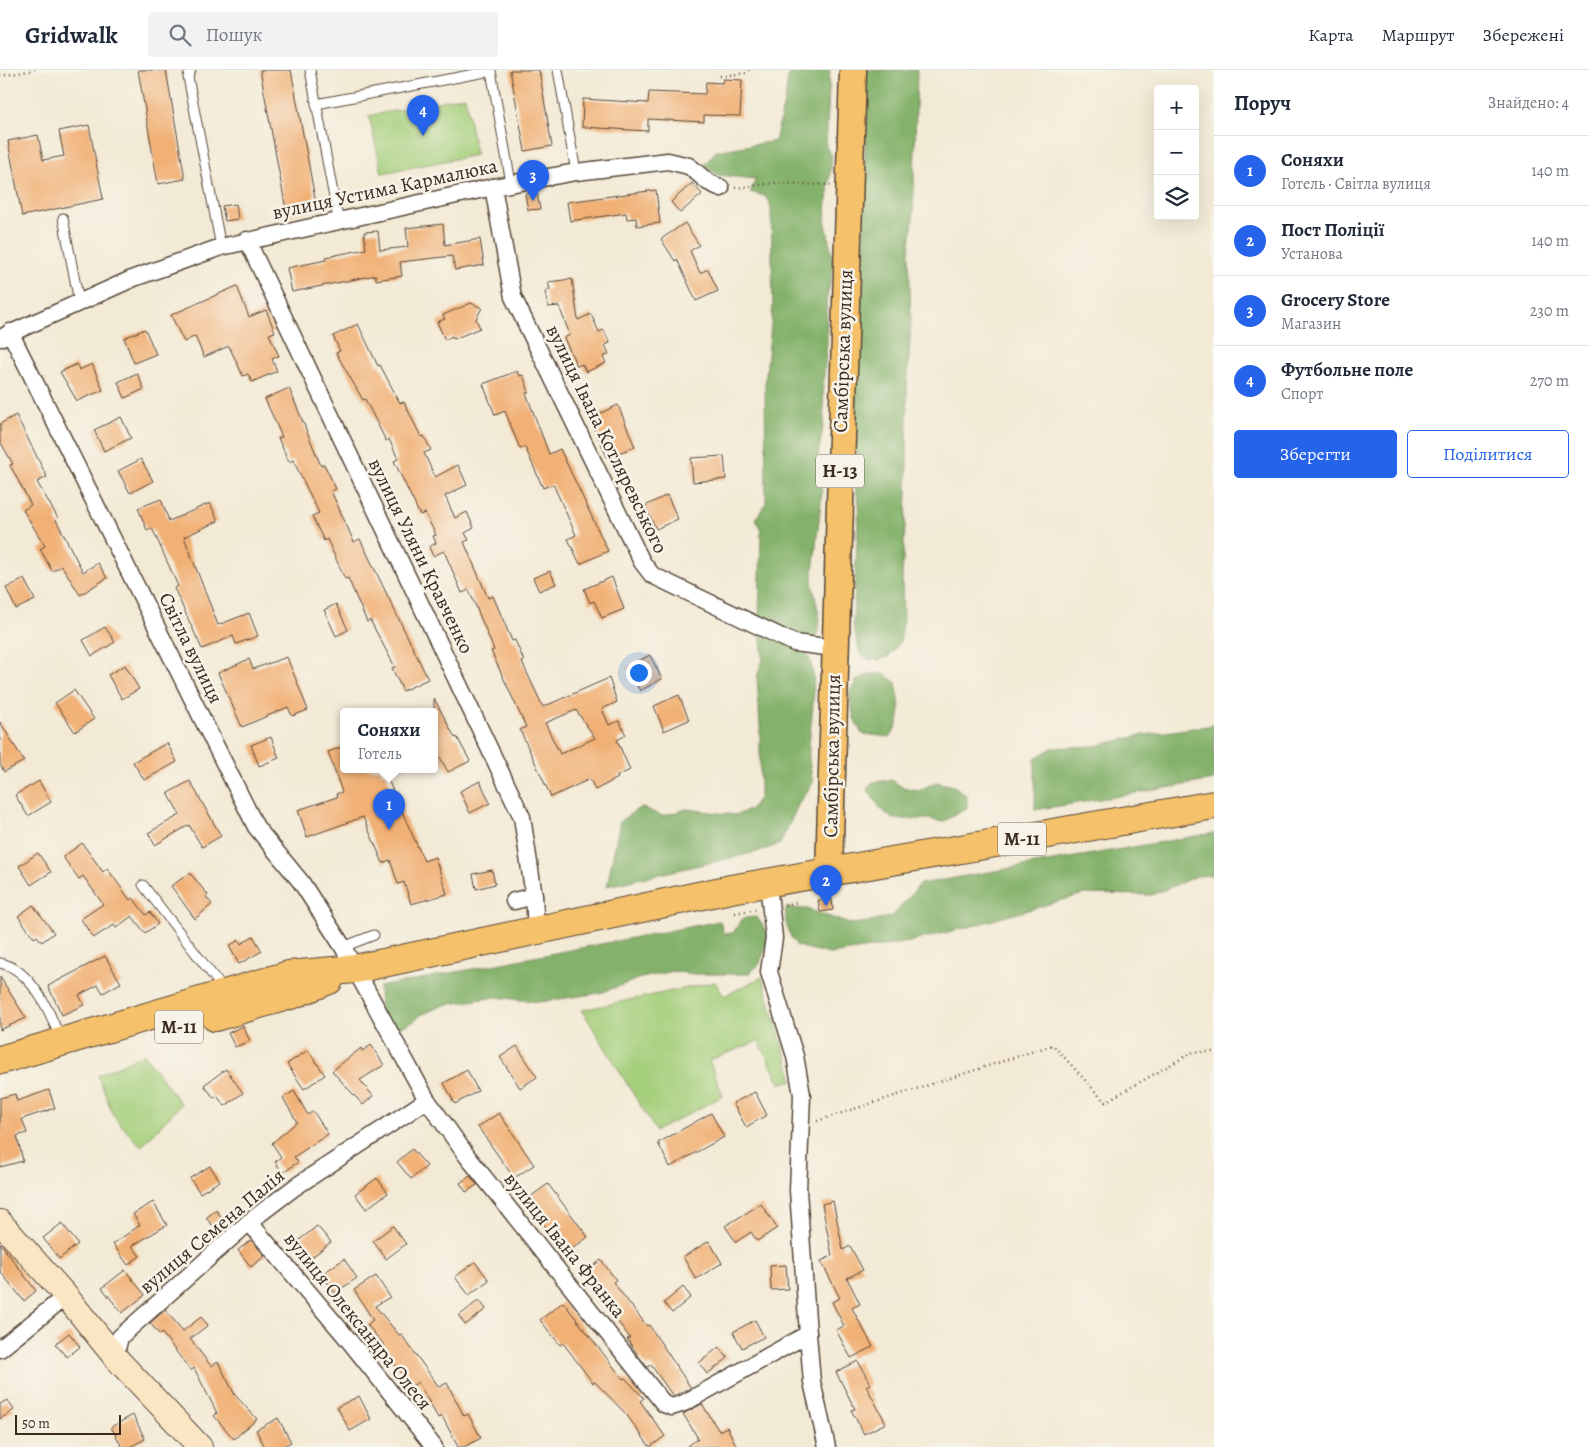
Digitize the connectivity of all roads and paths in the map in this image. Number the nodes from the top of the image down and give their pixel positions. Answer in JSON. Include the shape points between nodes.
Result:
{"nodes":[{"id":1,"x":35,"y":70,"type":"edge"},
{"id":2,"x":191,"y":70,"type":"edge"},
{"id":3,"x":310,"y":70,"type":"edge"},
{"id":4,"x":558,"y":70,"type":"edge"},
{"id":5,"x":749,"y":70,"type":"edge"},
{"id":6,"x":853,"y":70,"type":"edge"},
{"id":7,"x":0,"y":76,"type":"edge"},
{"id":8,"x":720,"y":76,"type":"dead end"},
{"id":9,"x":316,"y":104,"type":"junction"},
{"id":10,"x":576,"y":172,"type":"junction"},
{"id":11,"x":512,"y":183,"type":"junction"},
{"id":12,"x":848,"y":186,"type":"junction"},
{"id":13,"x":493,"y":187,"type":"junction"},
{"id":14,"x":721,"y":188,"type":"joint"},
{"id":15,"x":63,"y":218,"type":"dead end"},
{"id":16,"x":338,"y":219,"type":"junction"},
{"id":17,"x":247,"y":240,"type":"junction"},
{"id":18,"x":221,"y":247,"type":"junction"},
{"id":19,"x":79,"y":302,"type":"junction"},
{"id":20,"x":5,"y":335,"type":"edge"},
{"id":21,"x":834,"y":648,"type":"junction"},
{"id":22,"x":1214,"y":805,"type":"edge"},
{"id":23,"x":829,"y":872,"type":"junction"},
{"id":24,"x":768,"y":883,"type":"junction"},
{"id":25,"x":143,"y":885,"type":"dead end"},
{"id":26,"x":534,"y":896,"type":"junction"},
{"id":27,"x":514,"y":901,"type":"dead end"},
{"id":28,"x":536,"y":929,"type":"junction"},
{"id":29,"x":374,"y":935,"type":"dead end"},
{"id":30,"x":349,"y":958,"type":"junction"},
{"id":31,"x":0,"y":963,"type":"edge"},
{"id":32,"x":227,"y":994,"type":"junction"},
{"id":33,"x":61,"y":1042,"type":"junction"},
{"id":34,"x":1214,"y":1052,"type":"edge"},
{"id":35,"x":0,"y":1060,"type":"edge"},
{"id":36,"x":0,"y":1078,"type":"edge"},
{"id":37,"x":427,"y":1100,"type":"junction"},
{"id":38,"x":801,"y":1126,"type":"junction"},
{"id":39,"x":0,"y":1222,"type":"edge"},
{"id":40,"x":249,"y":1222,"type":"junction"},
{"id":41,"x":66,"y":1296,"type":"junction"},
{"id":42,"x":808,"y":1334,"type":"junction"},
{"id":43,"x":0,"y":1349,"type":"edge"},
{"id":44,"x":115,"y":1357,"type":"junction"},
{"id":45,"x":200,"y":1447,"type":"edge"},
{"id":46,"x":434,"y":1447,"type":"edge"},
{"id":47,"x":827,"y":1447,"type":"edge"}],
"edges":[{"from":1,"to":7,"type":"path"},
{"from":2,"to":18,"type":"lane","via":[[188,76]]},
{"from":3,"to":9,"type":"lane"},
{"from":4,"to":10,"type":"lane"},
{"from":5,"to":8,"type":"path","via":[[747,73]]},
{"from":6,"to":12,"type":"main road","name":"Самбірська вулиця","number":"Н-13"},
{"from":9,"to":11,"type":"lane","via":[[491,71]]},
{"from":9,"to":16,"type":"lane"},
{"from":10,"to":11,"type":"street","name":"вулиця Устима Кармалюка"},
{"from":10,"to":14,"type":"street","name":"вулиця Устима Кармалюка","via":[[680,162]]},
{"from":11,"to":13,"type":"street","name":"вулиця Устима Кармалюка"},
{"from":12,"to":14,"type":"path","via":[[775,183]]},
{"from":12,"to":21,"type":"main road","name":"Самбірська вулиця","number":"Н-13"},
{"from":13,"to":16,"type":"street","name":"вулиця Устима Кармалюка"},
{"from":13,"to":21,"type":"street","name":"вулиця Івана Котляревського","via":[[513,297],[647,569],[665,583],[794,643]]},
{"from":15,"to":19,"type":"lane"},
{"from":16,"to":17,"type":"street","name":"вулиця Устима Кармалюка"},
{"from":17,"to":18,"type":"street","name":"вулиця Устима Кармалюка"},
{"from":17,"to":26,"type":"street","name":"вулиця Уляни Кравченко","via":[[522,817]]},
{"from":18,"to":19,"type":"street","name":"вулиця Устима Кармалюка","via":[[134,278]]},
{"from":19,"to":20,"type":"street","name":"вулиця Устима Кармалюка"},
{"from":20,"to":30,"type":"street","name":"Світла вулиця","via":[[256,828],[301,882]]},
{"from":21,"to":23,"type":"main road","name":"Самбірська вулиця","number":"Н-13"},
{"from":22,"to":23,"type":"highway","number":"М-11"},
{"from":23,"to":24,"type":"highway","number":"М-11"},
{"from":24,"to":28,"type":"highway","number":"М-11"},
{"from":24,"to":38,"type":"street","via":[[774,938],[769,972],[795,1056],[802,1095]]},
{"from":25,"to":32,"type":"lane"},
{"from":26,"to":27,"type":"street"},
{"from":26,"to":28,"type":"street","name":"вулиця Уляни Кравченко"},
{"from":28,"to":30,"type":"highway","number":"М-11"},
{"from":29,"to":30,"type":"lane"},
{"from":30,"to":32,"type":"highway","number":"М-11"},
{"from":30,"to":36,"type":"highway","number":"М-11","via":[[294,994]]},
{"from":30,"to":37,"type":"street","name":"вулиця Івана Франка"},
{"from":31,"to":33,"type":"lane","via":[[18,970],[41,998]]},
{"from":32,"to":33,"type":"highway","number":"М-11"},
{"from":33,"to":35,"type":"highway","number":"М-11"},
{"from":34,"to":38,"type":"path","via":[[1193,1052],[1105,1102],[1053,1045]]},
{"from":37,"to":40,"type":"street","name":"вулиця Семена Палія","via":[[295,1187]]},
{"from":37,"to":42,"type":"street","name":"вулиця Івана Франка","via":[[467,1156],[664,1404],[678,1406]]},
{"from":38,"to":42,"type":"street","via":[[798,1190]]},
{"from":39,"to":41,"type":"street"},
{"from":40,"to":44,"type":"street","name":"вулиця Семена Палія","via":[[120,1337]]},
{"from":40,"to":46,"type":"street","name":"вулиця Олександра Олеся"},
{"from":41,"to":43,"type":"street"},
{"from":41,"to":44,"type":"street"},
{"from":42,"to":47,"type":"street","via":[[812,1382]]},
{"from":44,"to":45,"type":"street"}]}
